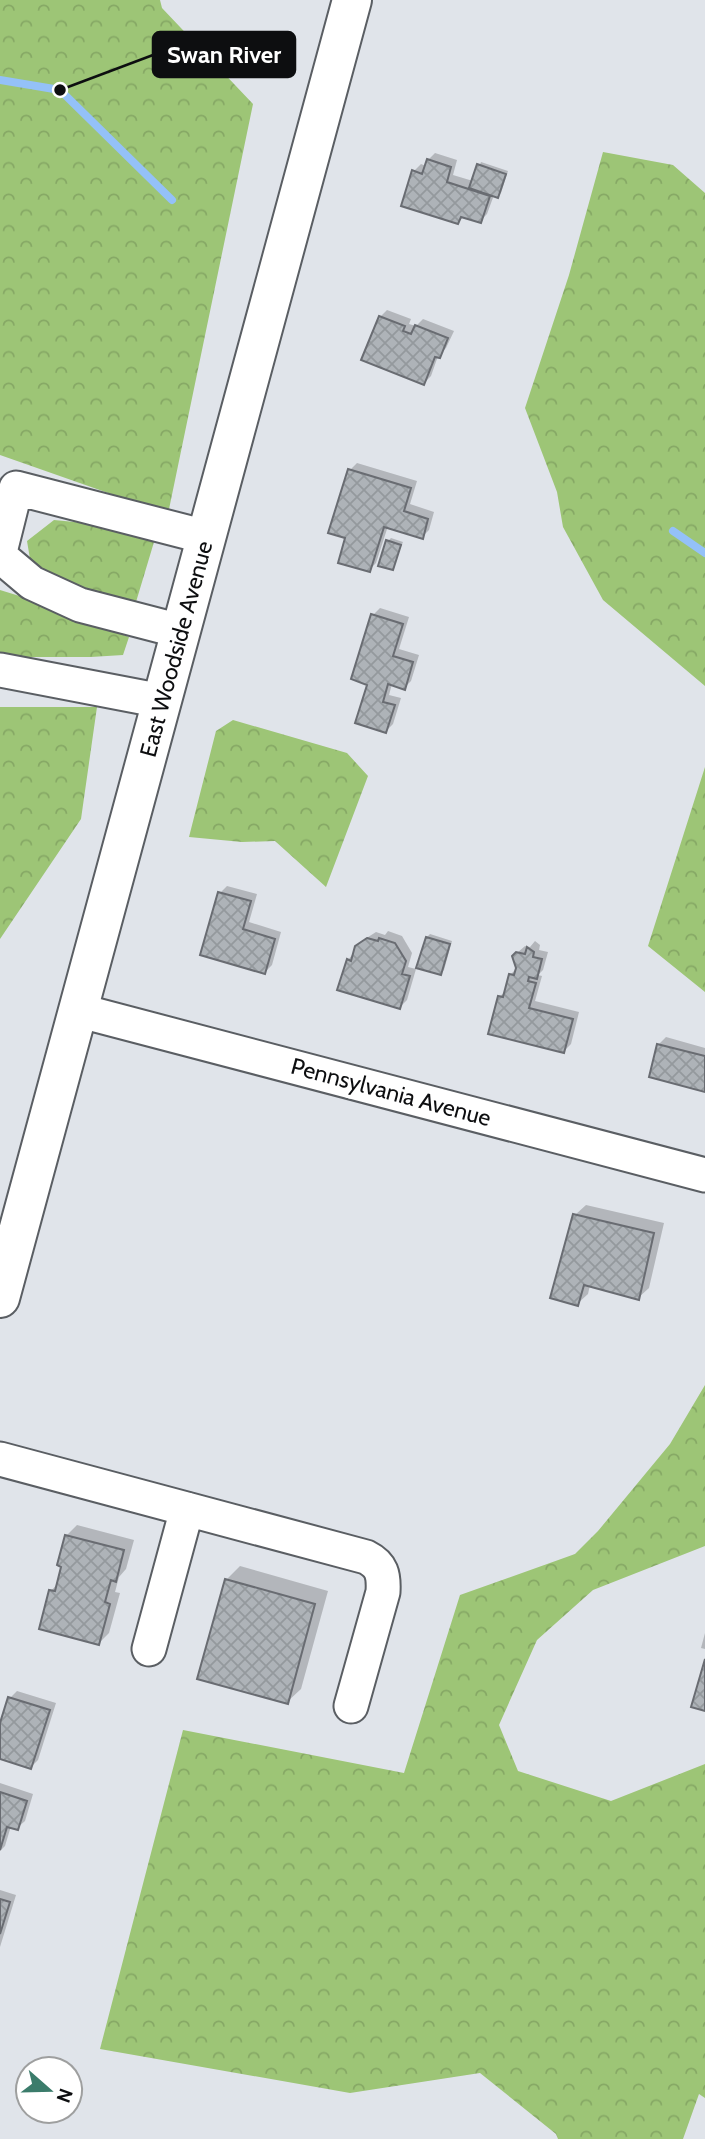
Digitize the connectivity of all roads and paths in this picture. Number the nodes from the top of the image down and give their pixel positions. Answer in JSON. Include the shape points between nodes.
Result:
{"nodes":[{"id":1,"x":352,"y":0,"type":"edge"},
{"id":2,"x":206,"y":537,"type":"junction"},
{"id":3,"x":0,"y":554,"type":"edge"},
{"id":4,"x":180,"y":631,"type":"junction"},
{"id":5,"x":0,"y":670,"type":"edge"},
{"id":6,"x":162,"y":701,"type":"junction"},
{"id":7,"x":77,"y":1010,"type":"junction"},
{"id":8,"x":705,"y":1175,"type":"edge"},
{"id":9,"x":0,"y":1298,"type":"edge"},
{"id":10,"x":0,"y":1459,"type":"edge"},
{"id":11,"x":187,"y":1509,"type":"junction"},
{"id":12,"x":149,"y":1649,"type":"dead end"},
{"id":13,"x":351,"y":1706,"type":"dead end"}],
"edges":[{"from":1,"to":2,"type":"main road","name":"East Woodside Avenue"},
{"from":2,"to":3,"type":"street","via":[[16,488]]},
{"from":2,"to":4,"type":"main road","name":"East Woodside Avenue"},
{"from":3,"to":4,"type":"street","via":[[32,583],[80,605]]},
{"from":4,"to":6,"type":"main road","name":"East Woodside Avenue"},
{"from":5,"to":6,"type":"street"},
{"from":6,"to":7,"type":"main road","name":"East Woodside Avenue"},
{"from":7,"to":8,"type":"street","name":"Pennsylvania Avenue"},
{"from":7,"to":9,"type":"main road","name":"East Woodside Avenue"},
{"from":10,"to":11,"type":"street"},
{"from":11,"to":12,"type":"street"},
{"from":11,"to":13,"type":"street","via":[[366,1557],[381,1568],[383,1592]]}]}
